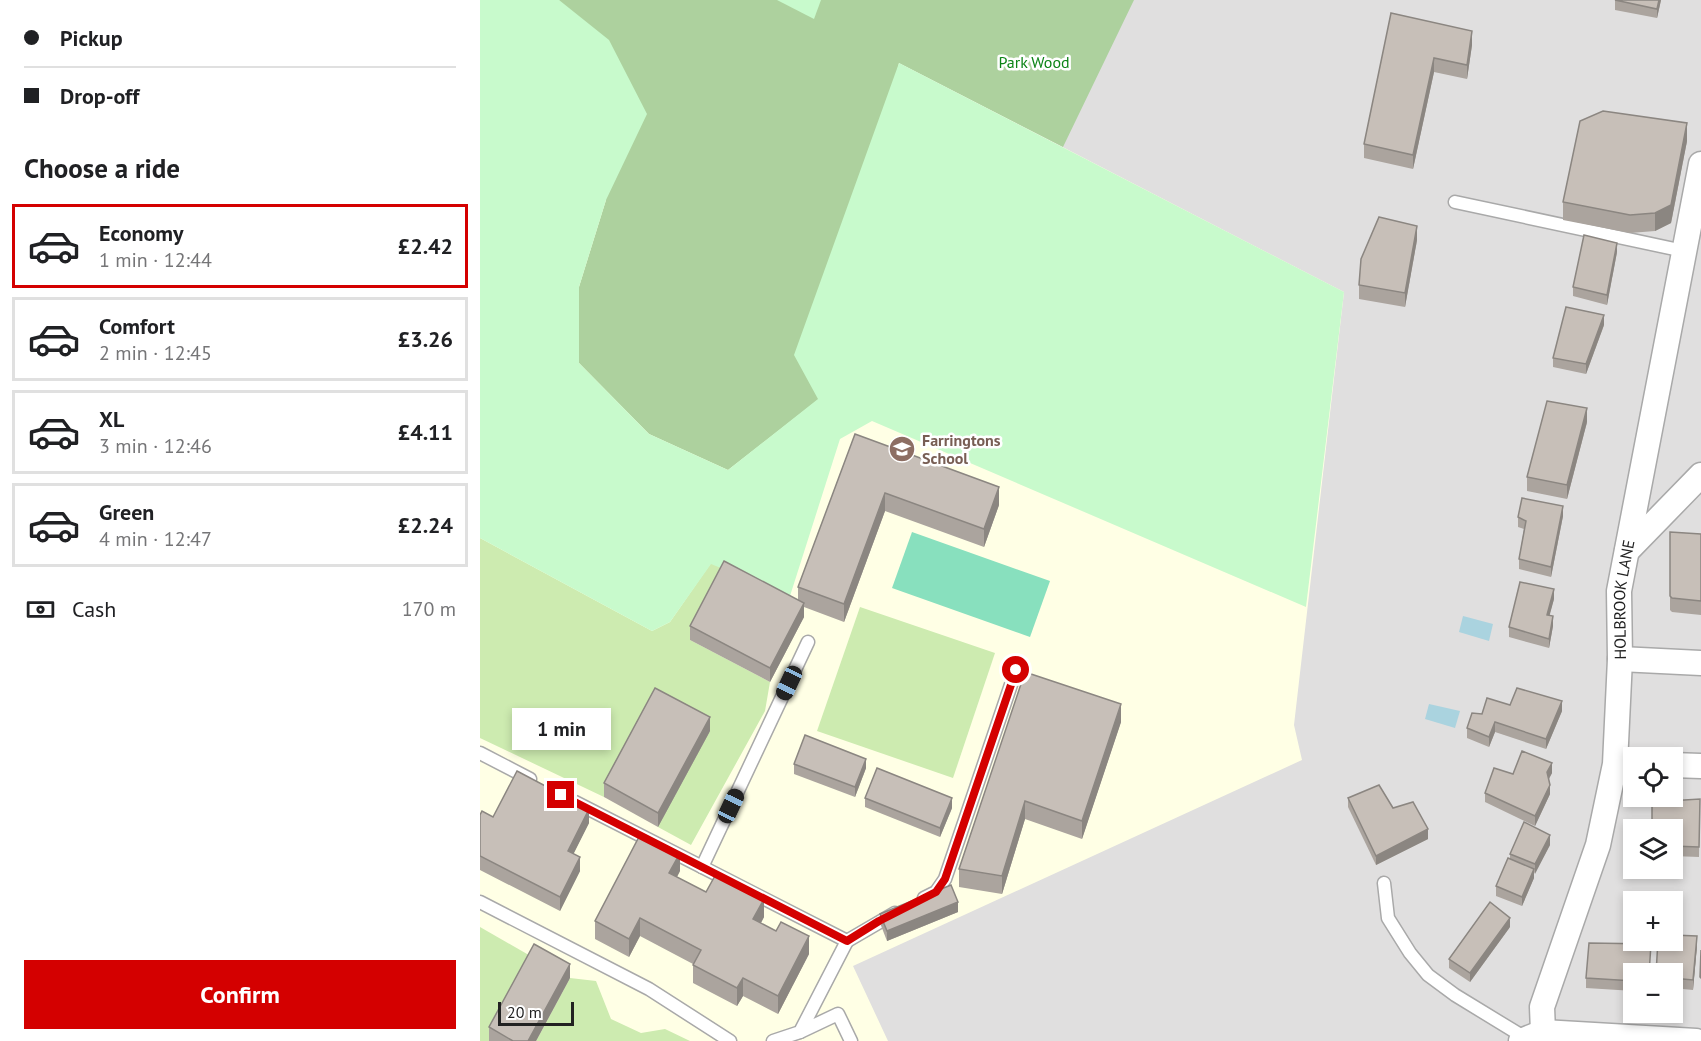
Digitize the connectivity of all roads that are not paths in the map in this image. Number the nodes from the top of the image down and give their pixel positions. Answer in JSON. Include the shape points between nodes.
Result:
{"nodes":[{"id":1,"x":1701,"y":164,"type":"edge"},
{"id":2,"x":1455,"y":202,"type":"dead end"},
{"id":3,"x":1684,"y":251,"type":"junction"},
{"id":4,"x":1701,"y":475,"type":"edge"},
{"id":5,"x":1627,"y":551,"type":"junction"},
{"id":6,"x":808,"y":642,"type":"dead end"},
{"id":7,"x":1620,"y":659,"type":"junction"},
{"id":8,"x":1701,"y":663,"type":"edge"},
{"id":9,"x":1016,"y":670,"type":"dead end"},
{"id":10,"x":1623,"y":747,"type":"edge"},
{"id":11,"x":480,"y":753,"type":"edge"},
{"id":12,"x":1683,"y":765,"type":"edge"},
{"id":13,"x":1701,"y":766,"type":"edge"},
{"id":14,"x":1623,"y":767,"type":"edge"},
{"id":15,"x":544,"y":786,"type":"edge"},
{"id":16,"x":565,"y":796,"type":"edge"},
{"id":17,"x":702,"y":867,"type":"junction"},
{"id":18,"x":1384,"y":883,"type":"dead end"},
{"id":19,"x":480,"y":902,"type":"edge"},
{"id":20,"x":847,"y":941,"type":"junction"},
{"id":21,"x":800,"y":1032,"type":"junction"},
{"id":22,"x":1531,"y":1037,"type":"edge"},
{"id":23,"x":730,"y":1041,"type":"edge"},
{"id":24,"x":773,"y":1041,"type":"edge"},
{"id":25,"x":851,"y":1041,"type":"edge"},
{"id":26,"x":1696,"y":1041,"type":"edge"}],
"edges":[{"from":1,"to":3,"type":"street","name":"HOLBROOK LANE"},
{"from":2,"to":3,"type":"lane"},
{"from":3,"to":5,"type":"street","name":"HOLBROOK LANE"},
{"from":4,"to":5,"type":"street"},
{"from":5,"to":7,"type":"street","name":"HOLBROOK LANE","via":[[1619,591]]},
{"from":6,"to":17,"type":"lane"},
{"from":7,"to":8,"type":"street"},
{"from":7,"to":10,"type":"street","name":"HOLBROOK LANE"},
{"from":9,"to":20,"type":"lane","via":[[945,879],[936,892]]},
{"from":11,"to":15,"type":"lane"},
{"from":12,"to":13,"type":"street"},
{"from":14,"to":22,"type":"street","name":"HOLBROOK LANE"},
{"from":16,"to":17,"type":"lane"},
{"from":17,"to":20,"type":"lane"},
{"from":18,"to":22,"type":"lane","via":[[1388,918],[1428,975],[1455,995]]},
{"from":19,"to":23,"type":"lane","via":[[649,989]]},
{"from":20,"to":21,"type":"lane"},
{"from":21,"to":24,"type":"lane"},
{"from":21,"to":25,"type":"lane","via":[[838,1014]]},
{"from":22,"to":26,"type":"street"}]}
